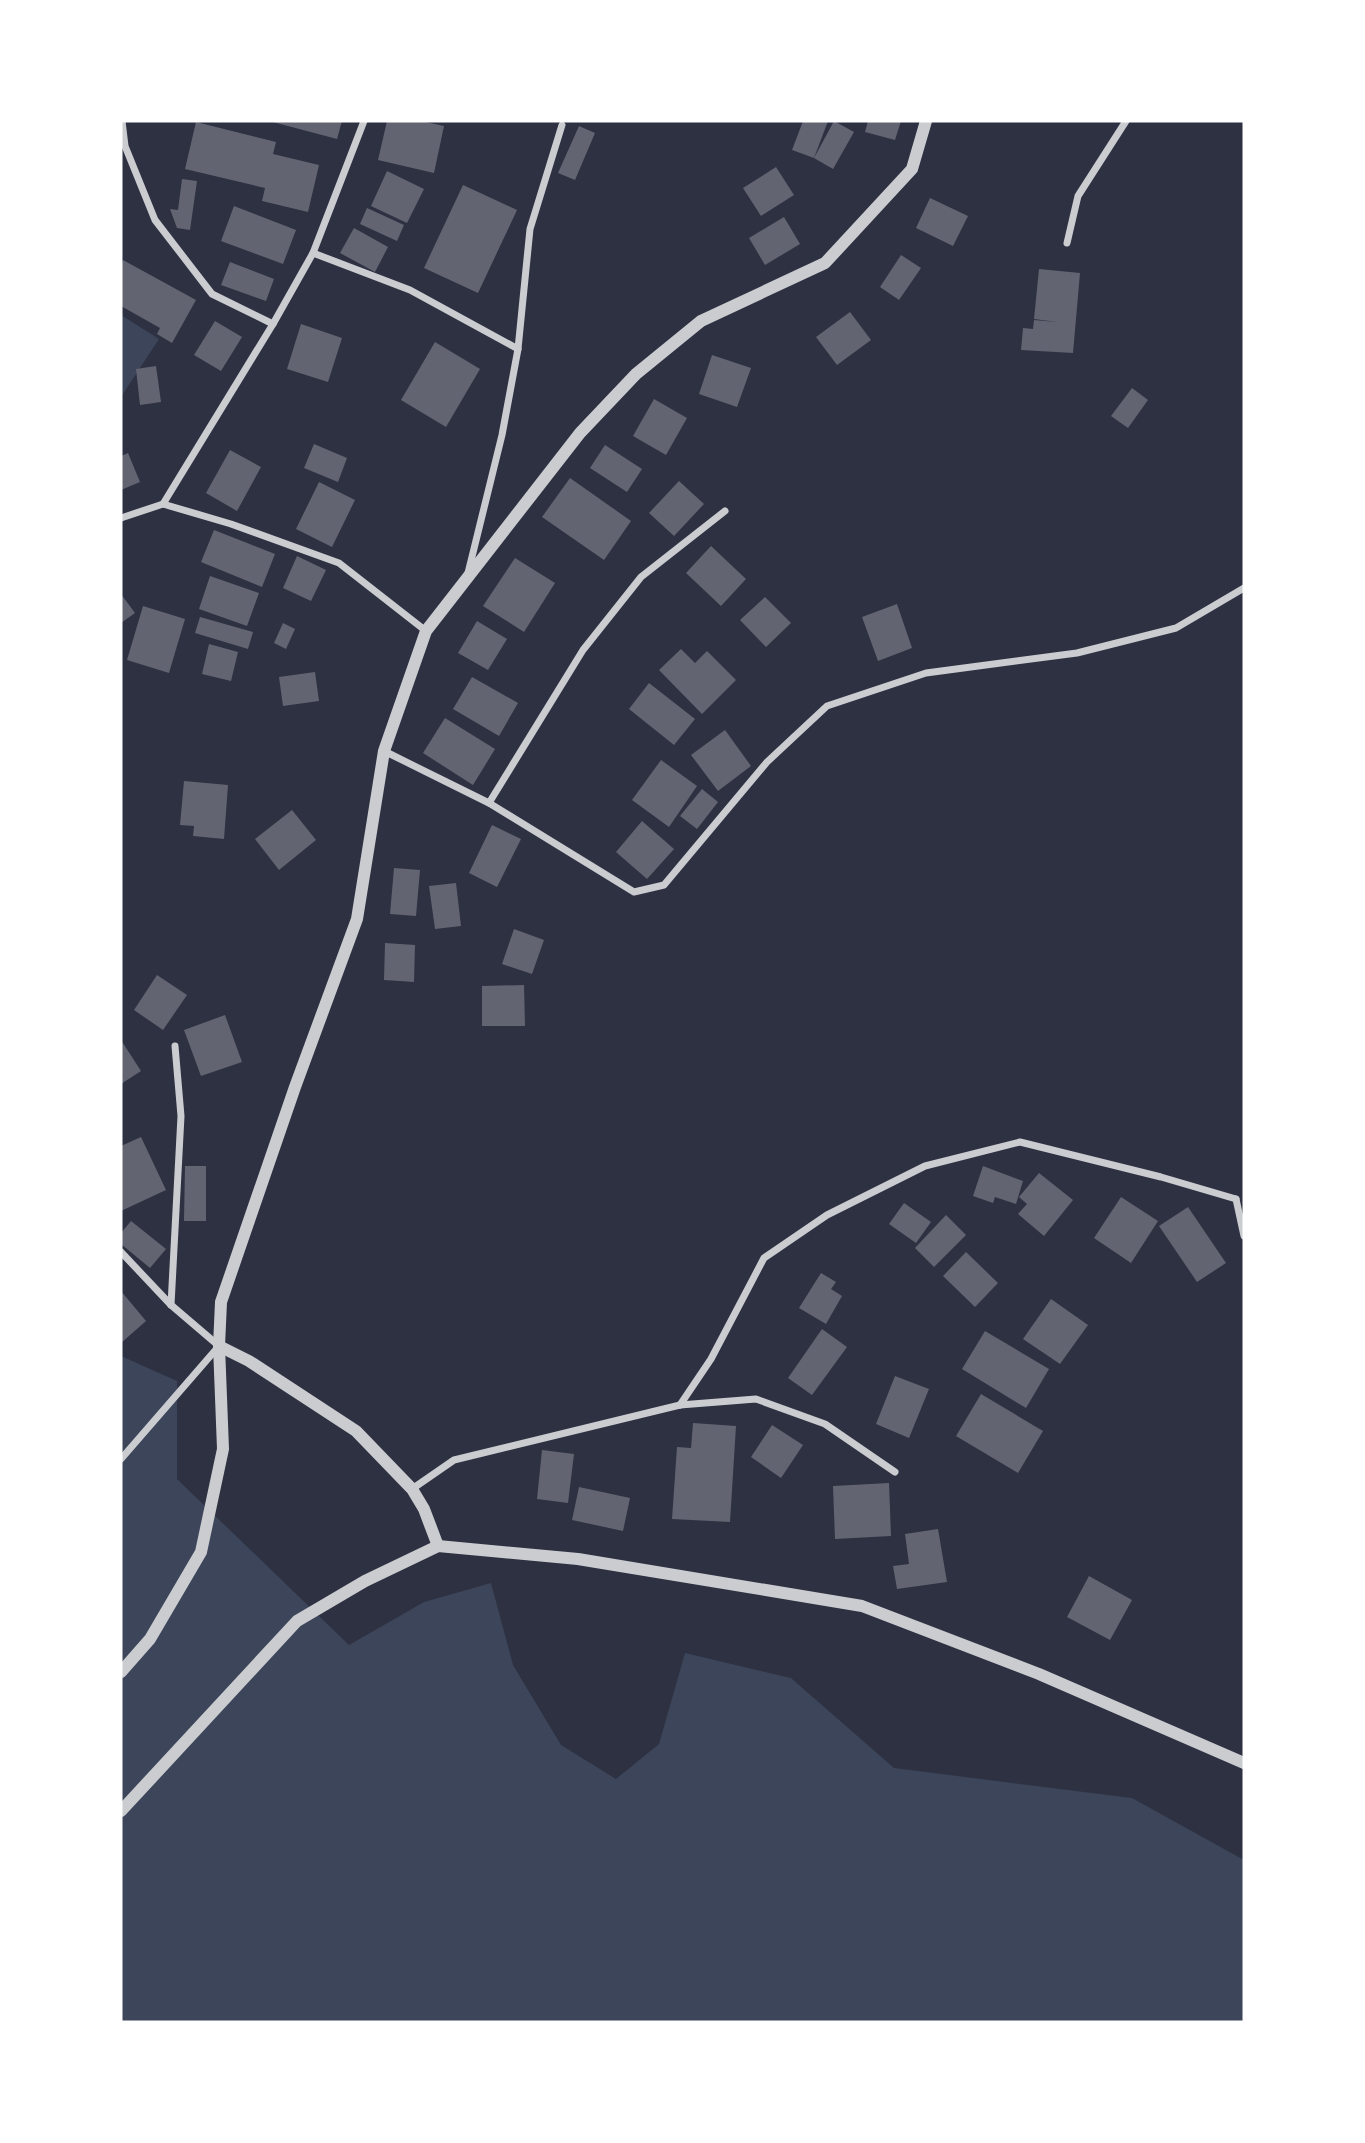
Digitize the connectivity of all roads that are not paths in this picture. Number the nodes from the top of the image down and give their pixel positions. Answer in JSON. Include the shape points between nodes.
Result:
{"nodes":[{"id":1,"x":122,"y":121,"type":"edge"},
{"id":2,"x":364,"y":121,"type":"edge"},
{"id":3,"x":926,"y":121,"type":"edge"},
{"id":4,"x":1126,"y":121,"type":"edge"},
{"id":5,"x":562,"y":125,"type":"dead end"},
{"id":6,"x":1067,"y":243,"type":"dead end"},
{"id":7,"x":313,"y":253,"type":"junction"},
{"id":8,"x":273,"y":324,"type":"junction"},
{"id":9,"x":518,"y":349,"type":"junction"},
{"id":10,"x":163,"y":504,"type":"junction"},
{"id":11,"x":725,"y":511,"type":"dead end"},
{"id":12,"x":121,"y":518,"type":"edge"},
{"id":13,"x":467,"y":577,"type":"junction"},
{"id":14,"x":1244,"y":588,"type":"edge"},
{"id":15,"x":426,"y":631,"type":"junction"},
{"id":16,"x":384,"y":751,"type":"junction"},
{"id":17,"x":489,"y":803,"type":"junction"},
{"id":18,"x":175,"y":1046,"type":"dead end"},
{"id":19,"x":1244,"y":1194,"type":"edge"},
{"id":20,"x":1236,"y":1199,"type":"junction"},
{"id":21,"x":1244,"y":1237,"type":"edge"},
{"id":22,"x":121,"y":1252,"type":"edge"},
{"id":23,"x":171,"y":1305,"type":"junction"},
{"id":24,"x":219,"y":1346,"type":"junction"},
{"id":25,"x":680,"y":1405,"type":"junction"},
{"id":26,"x":121,"y":1459,"type":"edge"},
{"id":27,"x":895,"y":1472,"type":"dead end"},
{"id":28,"x":412,"y":1489,"type":"junction"},
{"id":29,"x":438,"y":1546,"type":"junction"},
{"id":30,"x":121,"y":1672,"type":"edge"},
{"id":31,"x":1244,"y":1763,"type":"edge"},
{"id":32,"x":121,"y":1811,"type":"edge"}],
"edges":[{"from":1,"to":8,"type":"street","via":[[125,146],[155,220],[212,294]]},
{"from":2,"to":7,"type":"street"},
{"from":3,"to":13,"type":"street","via":[[912,169],[825,263],[701,321],[636,374],[580,433]]},
{"from":4,"to":6,"type":"street","via":[[1078,196]]},
{"from":5,"to":9,"type":"street","via":[[530,229]]},
{"from":7,"to":8,"type":"street"},
{"from":7,"to":9,"type":"street","via":[[410,290]]},
{"from":8,"to":10,"type":"street"},
{"from":9,"to":13,"type":"street"},
{"from":10,"to":12,"type":"street"},
{"from":10,"to":15,"type":"street","via":[[340,563]]},
{"from":11,"to":17,"type":"street","via":[[641,577],[583,650]]},
{"from":13,"to":15,"type":"street"},
{"from":14,"to":17,"type":"street","via":[[1176,628],[1077,653],[926,673],[827,706],[766,762],[664,885],[634,892]]},
{"from":15,"to":16,"type":"street"},
{"from":16,"to":17,"type":"street"},
{"from":16,"to":24,"type":"street","via":[[357,919],[221,1302]]},
{"from":18,"to":23,"type":"street","via":[[181,1115]]},
{"from":19,"to":20,"type":"street"},
{"from":20,"to":21,"type":"street"},
{"from":20,"to":25,"type":"street","via":[[1020,1142],[925,1166],[827,1215],[764,1258],[711,1359]]},
{"from":22,"to":23,"type":"street"},
{"from":23,"to":24,"type":"street"},
{"from":24,"to":26,"type":"street"},
{"from":24,"to":28,"type":"street","via":[[250,1361],[356,1431]]},
{"from":24,"to":30,"type":"street","via":[[223,1449],[201,1552],[150,1639]]},
{"from":25,"to":27,"type":"street","via":[[756,1398],[825,1424]]},
{"from":25,"to":28,"type":"street","via":[[454,1460]]},
{"from":28,"to":29,"type":"street"},
{"from":29,"to":31,"type":"street","via":[[578,1559],[862,1606],[1039,1674]]},
{"from":29,"to":32,"type":"street","via":[[297,1621]]}]}
